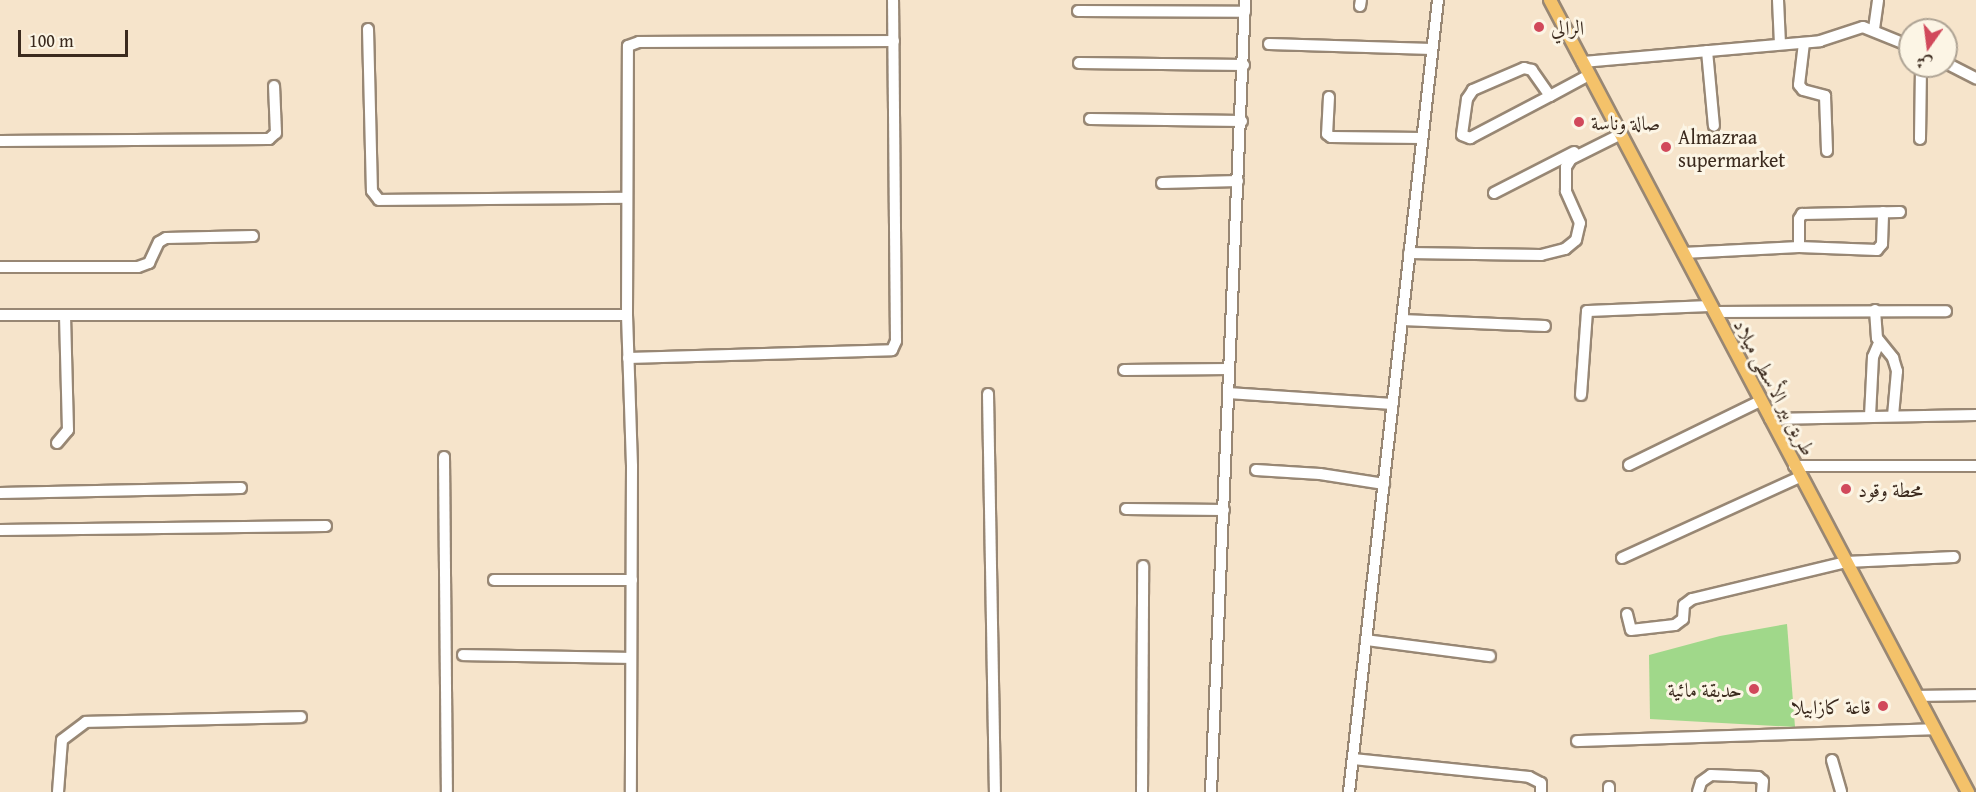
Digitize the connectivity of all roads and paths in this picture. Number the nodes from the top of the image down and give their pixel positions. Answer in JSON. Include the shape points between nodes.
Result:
{"nodes":[{"id":1,"x":893,"y":0,"type":"edge"},
{"id":2,"x":1245,"y":0,"type":"edge"},
{"id":3,"x":1438,"y":0,"type":"edge"},
{"id":4,"x":1550,"y":0,"type":"edge"},
{"id":5,"x":1778,"y":0,"type":"edge"},
{"id":6,"x":1878,"y":0,"type":"edge"},
{"id":7,"x":1078,"y":11,"type":"dead end"},
{"id":8,"x":1245,"y":12,"type":"junction"},
{"id":9,"x":368,"y":29,"type":"dead end"},
{"id":10,"x":1874,"y":29,"type":"junction"},
{"id":11,"x":1898,"y":40,"type":"edge"},
{"id":12,"x":894,"y":41,"type":"junction"},
{"id":13,"x":1804,"y":43,"type":"junction"},
{"id":14,"x":1269,"y":44,"type":"dead end"},
{"id":15,"x":1780,"y":44,"type":"junction"},
{"id":16,"x":1432,"y":49,"type":"junction"},
{"id":17,"x":1707,"y":51,"type":"junction"},
{"id":18,"x":1582,"y":62,"type":"junction"},
{"id":19,"x":1079,"y":63,"type":"dead end"},
{"id":20,"x":1244,"y":65,"type":"junction"},
{"id":21,"x":1958,"y":69,"type":"edge"},
{"id":22,"x":1589,"y":75,"type":"junction"},
{"id":23,"x":1921,"y":78,"type":"edge"},
{"id":24,"x":1976,"y":78,"type":"edge"},
{"id":25,"x":274,"y":86,"type":"dead end"},
{"id":26,"x":1550,"y":96,"type":"junction"},
{"id":27,"x":1329,"y":97,"type":"dead end"},
{"id":28,"x":1090,"y":119,"type":"dead end"},
{"id":29,"x":1242,"y":121,"type":"junction"},
{"id":30,"x":1714,"y":126,"type":"dead end"},
{"id":31,"x":1621,"y":134,"type":"junction"},
{"id":32,"x":1422,"y":138,"type":"junction"},
{"id":33,"x":1920,"y":139,"type":"dead end"},
{"id":34,"x":0,"y":141,"type":"edge"},
{"id":35,"x":1602,"y":143,"type":"junction"},
{"id":36,"x":1827,"y":151,"type":"dead end"},
{"id":37,"x":1238,"y":181,"type":"junction"},
{"id":38,"x":1162,"y":183,"type":"dead end"},
{"id":39,"x":1494,"y":193,"type":"dead end"},
{"id":40,"x":626,"y":198,"type":"junction"},
{"id":41,"x":1883,"y":212,"type":"junction"},
{"id":42,"x":1900,"y":212,"type":"dead end"},
{"id":43,"x":252,"y":236,"type":"dead end"},
{"id":44,"x":1799,"y":247,"type":"junction"},
{"id":45,"x":1409,"y":253,"type":"junction"},
{"id":46,"x":1683,"y":253,"type":"junction"},
{"id":47,"x":0,"y":267,"type":"edge"},
{"id":48,"x":1712,"y":309,"type":"junction"},
{"id":49,"x":1875,"y":310,"type":"junction"},
{"id":50,"x":1946,"y":311,"type":"dead end"},
{"id":51,"x":0,"y":315,"type":"edge"},
{"id":52,"x":64,"y":315,"type":"junction"},
{"id":53,"x":627,"y":315,"type":"junction"},
{"id":54,"x":1402,"y":320,"type":"junction"},
{"id":55,"x":1545,"y":326,"type":"dead end"},
{"id":56,"x":1879,"y":342,"type":"junction"},
{"id":57,"x":628,"y":358,"type":"junction"},
{"id":58,"x":1229,"y":369,"type":"junction"},
{"id":59,"x":1124,"y":370,"type":"dead end"},
{"id":60,"x":1228,"y":393,"type":"junction"},
{"id":61,"x":988,"y":394,"type":"dead end"},
{"id":62,"x":1581,"y":394,"type":"dead end"},
{"id":63,"x":1760,"y":401,"type":"junction"},
{"id":64,"x":1393,"y":404,"type":"junction"},
{"id":65,"x":1976,"y":415,"type":"edge"},
{"id":66,"x":1870,"y":416,"type":"junction"},
{"id":67,"x":1893,"y":416,"type":"junction"},
{"id":68,"x":1770,"y":419,"type":"junction"},
{"id":69,"x":57,"y":443,"type":"dead end"},
{"id":70,"x":444,"y":457,"type":"dead end"},
{"id":71,"x":1629,"y":465,"type":"dead end"},
{"id":72,"x":1976,"y":466,"type":"edge"},
{"id":73,"x":1256,"y":470,"type":"dead end"},
{"id":74,"x":1797,"y":471,"type":"junction"},
{"id":75,"x":1384,"y":484,"type":"junction"},
{"id":76,"x":241,"y":488,"type":"dead end"},
{"id":77,"x":0,"y":493,"type":"edge"},
{"id":78,"x":1126,"y":509,"type":"dead end"},
{"id":79,"x":1224,"y":510,"type":"junction"},
{"id":80,"x":326,"y":526,"type":"dead end"},
{"id":81,"x":0,"y":530,"type":"edge"},
{"id":82,"x":1954,"y":557,"type":"dead end"},
{"id":83,"x":1622,"y":558,"type":"dead end"},
{"id":84,"x":1846,"y":562,"type":"junction"},
{"id":85,"x":1143,"y":566,"type":"dead end"},
{"id":86,"x":494,"y":580,"type":"dead end"},
{"id":87,"x":632,"y":580,"type":"junction"},
{"id":88,"x":1627,"y":614,"type":"dead end"},
{"id":89,"x":1366,"y":640,"type":"junction"},
{"id":90,"x":463,"y":655,"type":"dead end"},
{"id":91,"x":1490,"y":656,"type":"dead end"},
{"id":92,"x":630,"y":658,"type":"junction"},
{"id":93,"x":1976,"y":695,"type":"edge"},
{"id":94,"x":1918,"y":696,"type":"junction"},
{"id":95,"x":301,"y":717,"type":"dead end"},
{"id":96,"x":1935,"y":729,"type":"junction"},
{"id":97,"x":1576,"y":741,"type":"dead end"},
{"id":98,"x":1353,"y":759,"type":"junction"},
{"id":99,"x":1832,"y":760,"type":"dead end"},
{"id":100,"x":58,"y":792,"type":"edge"},
{"id":101,"x":447,"y":792,"type":"edge"},
{"id":102,"x":631,"y":792,"type":"edge"},
{"id":103,"x":995,"y":792,"type":"edge"},
{"id":104,"x":1142,"y":792,"type":"edge"},
{"id":105,"x":1211,"y":792,"type":"edge"},
{"id":106,"x":1349,"y":792,"type":"edge"},
{"id":107,"x":1541,"y":792,"type":"edge"},
{"id":108,"x":1698,"y":792,"type":"edge"},
{"id":109,"x":1762,"y":792,"type":"edge"},
{"id":110,"x":1841,"y":792,"type":"edge"},
{"id":111,"x":1968,"y":792,"type":"edge"}],
"edges":[{"from":1,"to":12,"type":"street"},
{"from":2,"to":8,"type":"street"},
{"from":3,"to":16,"type":"street"},
{"from":4,"to":18,"type":"main road","name":"طريق بير الأسطى ميلاد"},
{"from":5,"to":15,"type":"street"},
{"from":6,"to":10,"type":"street"},
{"from":7,"to":8,"type":"street"},
{"from":8,"to":20,"type":"street"},
{"from":9,"to":40,"type":"street","via":[[372,191],[379,200]]},
{"from":10,"to":11,"type":"street"},
{"from":10,"to":13,"type":"street","via":[[1863,27],[1832,39]]},
{"from":12,"to":40,"type":"street","via":[[633,43],[625,52]]},
{"from":12,"to":57,"type":"street","via":[[896,341],[892,350]]},
{"from":13,"to":15,"type":"street"},
{"from":13,"to":36,"type":"street","via":[[1799,84],[1803,90],[1825,96]]},
{"from":14,"to":16,"type":"street"},
{"from":15,"to":17,"type":"street"},
{"from":16,"to":32,"type":"street"},
{"from":17,"to":18,"type":"street"},
{"from":17,"to":30,"type":"street"},
{"from":18,"to":22,"type":"main road","name":"طريق بير الأسطى ميلاد"},
{"from":19,"to":20,"type":"street"},
{"from":20,"to":29,"type":"street"},
{"from":21,"to":24,"type":"street"},
{"from":22,"to":26,"type":"street"},
{"from":22,"to":31,"type":"main road","name":"طريق بير الأسطى ميلاد"},
{"from":23,"to":33,"type":"street"},
{"from":25,"to":34,"type":"street","via":[[276,133],[269,139]]},
{"from":26,"to":26,"type":"street","via":[[1532,70],[1524,69],[1473,90],[1467,99],[1462,135],[1470,138]]},
{"from":27,"to":32,"type":"street","via":[[1327,134],[1331,137]]},
{"from":28,"to":29,"type":"street"},
{"from":29,"to":37,"type":"street"},
{"from":31,"to":35,"type":"street"},
{"from":31,"to":46,"type":"main road","name":"طريق بير الأسطى ميلاد"},
{"from":32,"to":45,"type":"street"},
{"from":35,"to":39,"type":"street","via":[[1588,145]]},
{"from":35,"to":45,"type":"street","via":[[1571,159],[1566,167],[1566,191],[1580,223],[1576,240],[1565,249],[1541,255]]},
{"from":37,"to":38,"type":"street"},
{"from":37,"to":58,"type":"street"},
{"from":40,"to":53,"type":"street"},
{"from":41,"to":42,"type":"street"},
{"from":41,"to":44,"type":"street","via":[[1802,214],[1798,219]]},
{"from":41,"to":44,"type":"street","via":[[1882,244],[1876,250]]},
{"from":43,"to":47,"type":"street","via":[[166,238],[159,242],[149,263],[138,267]]},
{"from":44,"to":46,"type":"street"},
{"from":45,"to":54,"type":"street"},
{"from":46,"to":48,"type":"main road","name":"طريق بير الأسطى ميلاد"},
{"from":48,"to":49,"type":"street"},
{"from":48,"to":62,"type":"street","via":[[1587,311]]},
{"from":48,"to":63,"type":"main road","name":"طريق بير الأسطى ميلاد"},
{"from":49,"to":50,"type":"street"},
{"from":49,"to":56,"type":"street"},
{"from":51,"to":52,"type":"street"},
{"from":52,"to":53,"type":"street"},
{"from":52,"to":69,"type":"street","via":[[68,430]]},
{"from":53,"to":57,"type":"street"},
{"from":54,"to":55,"type":"street"},
{"from":54,"to":64,"type":"street"},
{"from":56,"to":66,"type":"street","via":[[1873,357]]},
{"from":56,"to":67,"type":"street","via":[[1893,358],[1897,371]]},
{"from":57,"to":87,"type":"street"},
{"from":58,"to":59,"type":"street"},
{"from":58,"to":60,"type":"street"},
{"from":60,"to":64,"type":"street"},
{"from":60,"to":79,"type":"street"},
{"from":61,"to":103,"type":"street"},
{"from":63,"to":68,"type":"main road","name":"طريق بير الأسطى ميلاد"},
{"from":63,"to":71,"type":"street"},
{"from":64,"to":75,"type":"street"},
{"from":65,"to":67,"type":"street"},
{"from":66,"to":67,"type":"street"},
{"from":66,"to":68,"type":"street"},
{"from":68,"to":74,"type":"main road","name":"طريق بير الأسطى ميلاد"},
{"from":70,"to":101,"type":"street"},
{"from":72,"to":74,"type":"street"},
{"from":73,"to":75,"type":"street"},
{"from":74,"to":83,"type":"street"},
{"from":74,"to":84,"type":"main road","name":"طريق بير الأسطى ميلاد"},
{"from":75,"to":89,"type":"street"},
{"from":76,"to":77,"type":"street"},
{"from":78,"to":79,"type":"street"},
{"from":79,"to":105,"type":"street"},
{"from":80,"to":81,"type":"street"},
{"from":82,"to":84,"type":"street"},
{"from":84,"to":88,"type":"street","via":[[1692,599],[1684,605],[1683,619],[1676,625],[1631,630]]},
{"from":84,"to":94,"type":"main road","name":"طريق بير الأسطى ميلاد"},
{"from":85,"to":104,"type":"street"},
{"from":86,"to":87,"type":"street"},
{"from":87,"to":92,"type":"street"},
{"from":89,"to":91,"type":"street"},
{"from":89,"to":98,"type":"street"},
{"from":90,"to":92,"type":"street"},
{"from":92,"to":102,"type":"street"},
{"from":93,"to":94,"type":"street"},
{"from":94,"to":96,"type":"main road","name":"طريق بير الأسطى ميلاد"},
{"from":95,"to":100,"type":"street","via":[[86,722],[62,740]]},
{"from":96,"to":97,"type":"street"},
{"from":96,"to":111,"type":"main road","name":"طريق بير الأسطى ميلاد"},
{"from":98,"to":106,"type":"street"},
{"from":98,"to":107,"type":"street","via":[[1529,777],[1541,783]]},
{"from":99,"to":110,"type":"street"},
{"from":108,"to":109,"type":"street","via":[[1701,782],[1711,775],[1758,777]]}]}
